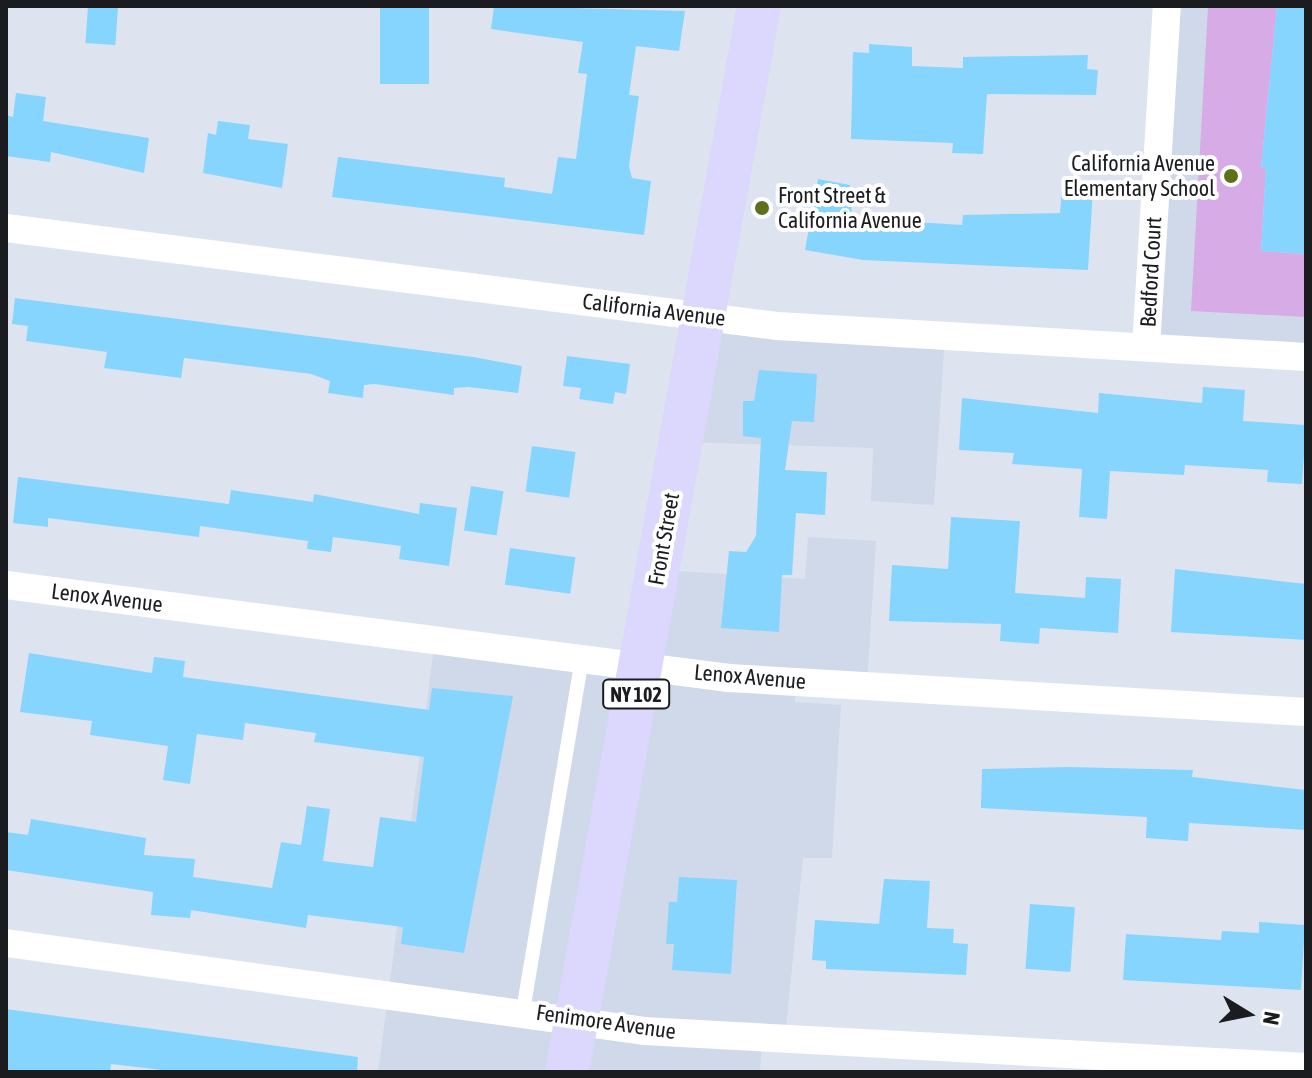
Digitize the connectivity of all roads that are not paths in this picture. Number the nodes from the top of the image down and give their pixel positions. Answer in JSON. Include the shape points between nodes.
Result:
{"nodes":[{"id":1,"x":759,"y":6,"type":"edge"},
{"id":2,"x":1167,"y":6,"type":"edge"},
{"id":3,"x":6,"y":228,"type":"edge"},
{"id":4,"x":705,"y":316,"type":"junction"},
{"id":5,"x":1146,"y":347,"type":"junction"},
{"id":6,"x":1306,"y":357,"type":"edge"},
{"id":7,"x":6,"y":585,"type":"edge"},
{"id":8,"x":582,"y":658,"type":"junction"},
{"id":9,"x":641,"y":666,"type":"junction"},
{"id":10,"x":1306,"y":712,"type":"edge"},
{"id":11,"x":6,"y":943,"type":"edge"},
{"id":12,"x":523,"y":1011,"type":"junction"},
{"id":13,"x":577,"y":1018,"type":"junction"},
{"id":14,"x":1306,"y":1067,"type":"edge"},
{"id":15,"x":567,"y":1072,"type":"edge"}],
"edges":[{"from":1,"to":4,"type":"main road","name":"Front Street","number":"NY 102"},
{"from":2,"to":5,"type":"street","name":"Bedford Court"},
{"from":3,"to":4,"type":"street","name":"California Avenue"},
{"from":4,"to":5,"type":"street","name":"California Avenue","via":[[777,326]]},
{"from":4,"to":9,"type":"main road","name":"Front Street","number":"NY 102"},
{"from":5,"to":6,"type":"street","name":"California Avenue"},
{"from":7,"to":8,"type":"street","name":"Lenox Avenue"},
{"from":8,"to":9,"type":"street","name":"Lenox Avenue"},
{"from":8,"to":12,"type":"lane"},
{"from":9,"to":10,"type":"street","name":"Lenox Avenue","via":[[729,678]]},
{"from":9,"to":13,"type":"main road","name":"Front Street","number":"NY 102"},
{"from":11,"to":12,"type":"street","name":"Fenimore Avenue"},
{"from":12,"to":13,"type":"street","name":"Fenimore Avenue"},
{"from":13,"to":14,"type":"street","name":"Fenimore Avenue","via":[[644,1031]]},
{"from":13,"to":15,"type":"main road","name":"Front Street","number":"NY 102"}]}
